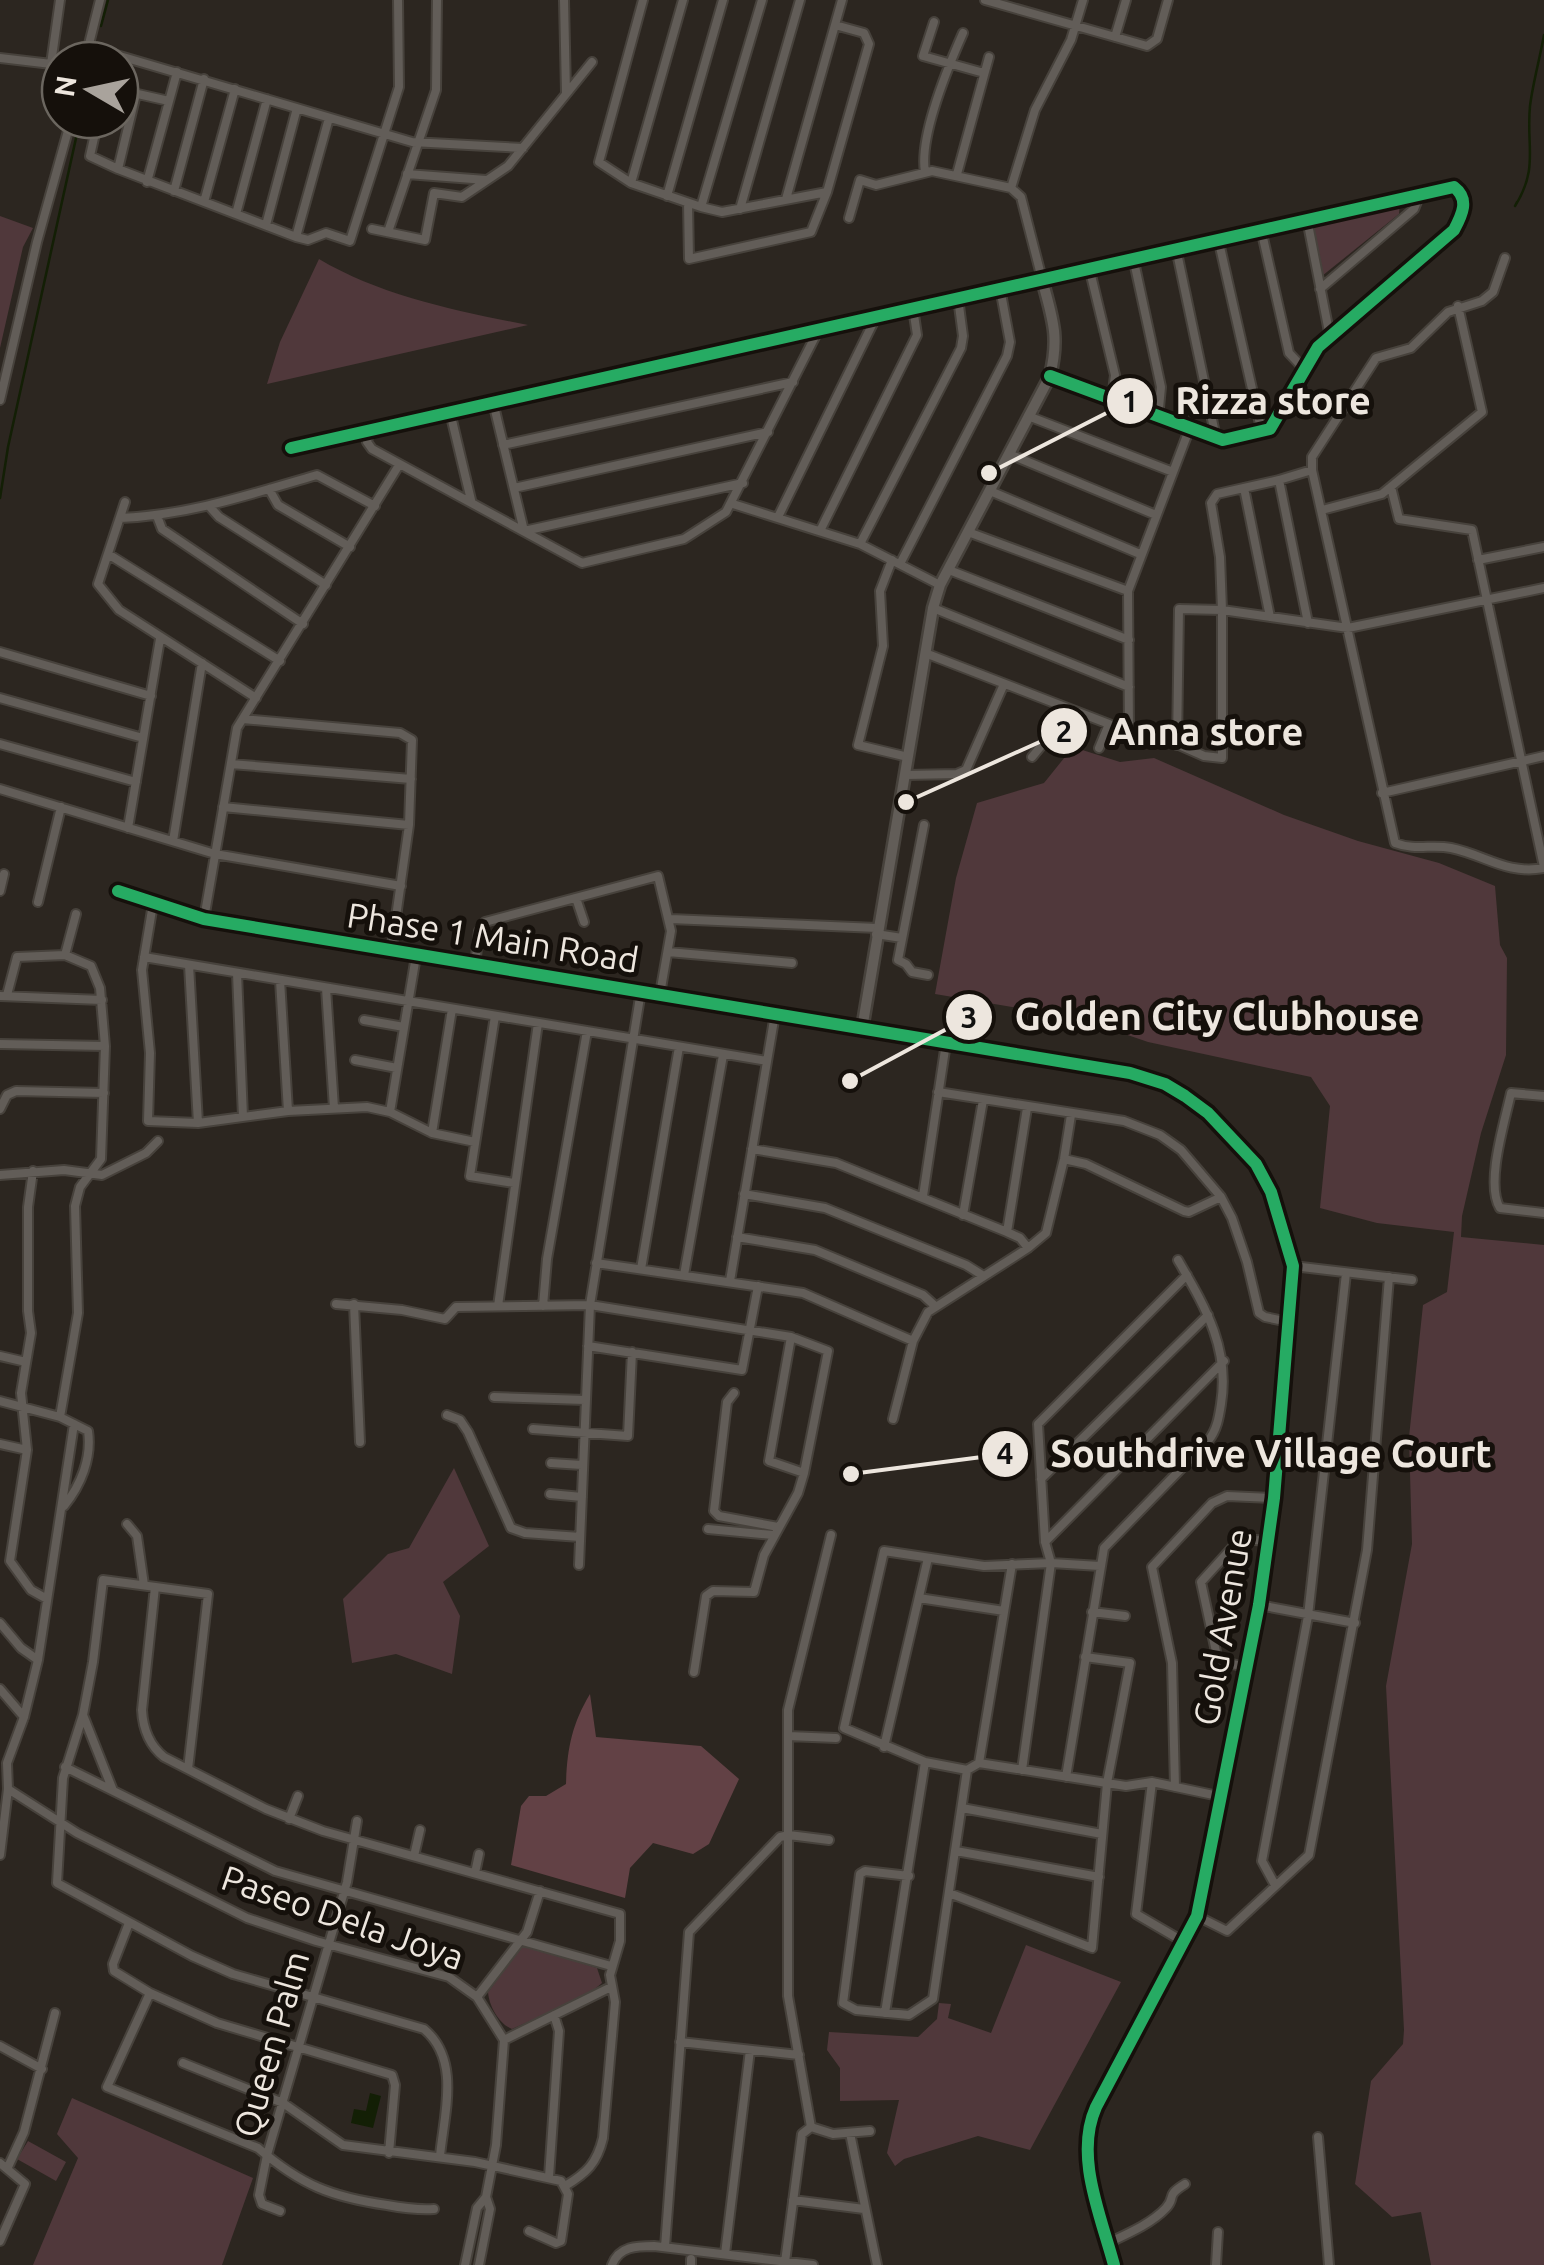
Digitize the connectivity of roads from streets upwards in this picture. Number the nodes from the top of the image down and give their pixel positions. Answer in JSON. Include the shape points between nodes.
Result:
{"nodes":[{"id":1,"x":60,"y":0,"type":"edge"},
{"id":2,"x":100,"y":0,"type":"edge"},
{"id":3,"x":398,"y":0,"type":"edge"},
{"id":4,"x":438,"y":0,"type":"edge"},
{"id":5,"x":564,"y":0,"type":"edge"},
{"id":6,"x":643,"y":0,"type":"edge"},
{"id":7,"x":683,"y":0,"type":"edge"},
{"id":8,"x":722,"y":0,"type":"edge"},
{"id":9,"x":762,"y":0,"type":"edge"},
{"id":10,"x":800,"y":0,"type":"edge"},
{"id":11,"x":842,"y":0,"type":"edge"},
{"id":12,"x":985,"y":0,"type":"edge"},
{"id":13,"x":1083,"y":0,"type":"edge"},
{"id":14,"x":1126,"y":0,"type":"edge"},
{"id":15,"x":1168,"y":0,"type":"edge"},
{"id":16,"x":934,"y":22,"type":"dead end"},
{"id":17,"x":835,"y":25,"type":"junction"},
{"id":18,"x":1076,"y":26,"type":"junction"},
{"id":19,"x":963,"y":33,"type":"dead end"},
{"id":20,"x":1115,"y":37,"type":"junction"},
{"id":21,"x":57,"y":40,"type":"edge"},
{"id":22,"x":91,"y":40,"type":"edge"},
{"id":23,"x":989,"y":57,"type":"dead end"},
{"id":24,"x":0,"y":58,"type":"edge"},
{"id":25,"x":40,"y":62,"type":"edge"},
{"id":26,"x":140,"y":62,"type":"edge"},
{"id":27,"x":592,"y":62,"type":"dead end"},
{"id":28,"x":950,"y":64,"type":"junction"},
{"id":29,"x":177,"y":72,"type":"junction"},
{"id":30,"x":984,"y":73,"type":"junction"},
{"id":31,"x":204,"y":79,"type":"junction"},
{"id":32,"x":235,"y":89,"type":"junction"},
{"id":33,"x":566,"y":93,"type":"junction"},
{"id":34,"x":140,"y":95,"type":"edge"},
{"id":35,"x":267,"y":99,"type":"junction"},
{"id":36,"x":169,"y":101,"type":"junction"},
{"id":37,"x":297,"y":108,"type":"junction"},
{"id":38,"x":330,"y":118,"type":"junction"},
{"id":39,"x":383,"y":134,"type":"junction"},
{"id":40,"x":65,"y":140,"type":"edge"},
{"id":41,"x":94,"y":140,"type":"edge"},
{"id":42,"x":125,"y":140,"type":"edge"},
{"id":43,"x":419,"y":143,"type":"junction"},
{"id":44,"x":523,"y":148,"type":"junction"},
{"id":45,"x":118,"y":170,"type":"junction"},
{"id":46,"x":925,"y":172,"type":"junction"},
{"id":47,"x":407,"y":174,"type":"junction"},
{"id":48,"x":956,"y":174,"type":"junction"},
{"id":49,"x":486,"y":180,"type":"junction"},
{"id":50,"x":147,"y":182,"type":"junction"},
{"id":51,"x":631,"y":183,"type":"junction"},
{"id":52,"x":1011,"y":188,"type":"junction"},
{"id":53,"x":174,"y":191,"type":"junction"},
{"id":54,"x":827,"y":192,"type":"junction"},
{"id":55,"x":1420,"y":194,"type":"junction"},
{"id":56,"x":668,"y":196,"type":"junction"},
{"id":57,"x":786,"y":200,"type":"junction"},
{"id":58,"x":204,"y":202,"type":"junction"},
{"id":59,"x":688,"y":203,"type":"junction"},
{"id":60,"x":701,"y":207,"type":"junction"},
{"id":61,"x":740,"y":209,"type":"junction"},
{"id":62,"x":236,"y":214,"type":"junction"},
{"id":63,"x":848,"y":218,"type":"dead end"},
{"id":64,"x":1307,"y":219,"type":"junction"},
{"id":65,"x":266,"y":225,"type":"junction"},
{"id":66,"x":1260,"y":229,"type":"junction"},
{"id":67,"x":372,"y":230,"type":"dead end"},
{"id":68,"x":388,"y":232,"type":"junction"},
{"id":69,"x":296,"y":236,"type":"junction"},
{"id":70,"x":1218,"y":238,"type":"junction"},
{"id":71,"x":1176,"y":248,"type":"junction"},
{"id":72,"x":1133,"y":258,"type":"junction"},
{"id":73,"x":1505,"y":258,"type":"dead end"},
{"id":74,"x":1090,"y":267,"type":"junction"},
{"id":75,"x":1042,"y":279,"type":"junction"},
{"id":76,"x":1000,"y":288,"type":"junction"},
{"id":77,"x":1320,"y":289,"type":"junction"},
{"id":78,"x":958,"y":298,"type":"junction"},
{"id":79,"x":1458,"y":306,"type":"junction"},
{"id":80,"x":913,"y":308,"type":"junction"},
{"id":81,"x":876,"y":316,"type":"junction"},
{"id":82,"x":820,"y":327,"type":"junction"},
{"id":83,"x":1330,"y":337,"type":"junction"},
{"id":84,"x":1306,"y":371,"type":"junction"},
{"id":85,"x":1050,"y":376,"type":"junction"},
{"id":86,"x":794,"y":382,"type":"junction"},
{"id":87,"x":0,"y":400,"type":"edge"},
{"id":88,"x":1112,"y":400,"type":"junction"},
{"id":89,"x":493,"y":402,"type":"junction"},
{"id":90,"x":450,"y":412,"type":"junction"},
{"id":91,"x":1028,"y":416,"type":"junction"},
{"id":92,"x":1158,"y":418,"type":"junction"},
{"id":93,"x":1190,"y":430,"type":"junction"},
{"id":94,"x":369,"y":432,"type":"junction"},
{"id":95,"x":769,"y":432,"type":"junction"},
{"id":96,"x":1262,"y":433,"type":"junction"},
{"id":97,"x":1216,"y":438,"type":"junction"},
{"id":98,"x":504,"y":445,"type":"junction"},
{"id":99,"x":291,"y":448,"type":"dead end"},
{"id":100,"x":1009,"y":454,"type":"junction"},
{"id":101,"x":398,"y":464,"type":"junction"},
{"id":102,"x":1312,"y":470,"type":"junction"},
{"id":103,"x":1172,"y":472,"type":"junction"},
{"id":104,"x":1279,"y":480,"type":"junction"},
{"id":105,"x":742,"y":483,"type":"junction"},
{"id":106,"x":1390,"y":487,"type":"junction"},
{"id":107,"x":514,"y":488,"type":"junction"},
{"id":108,"x":1244,"y":488,"type":"junction"},
{"id":109,"x":269,"y":489,"type":"junction"},
{"id":110,"x":990,"y":491,"type":"junction"},
{"id":111,"x":471,"y":501,"type":"junction"},
{"id":112,"x":125,"y":502,"type":"dead end"},
{"id":113,"x":732,"y":504,"type":"junction"},
{"id":114,"x":375,"y":506,"type":"junction"},
{"id":115,"x":210,"y":507,"type":"junction"},
{"id":116,"x":1322,"y":510,"type":"junction"},
{"id":117,"x":1156,"y":515,"type":"junction"},
{"id":118,"x":158,"y":516,"type":"junction"},
{"id":119,"x":778,"y":517,"type":"junction"},
{"id":120,"x":120,"y":518,"type":"junction"},
{"id":121,"x":524,"y":531,"type":"junction"},
{"id":122,"x":820,"y":531,"type":"junction"},
{"id":123,"x":968,"y":532,"type":"junction"},
{"id":124,"x":860,"y":544,"type":"junction"},
{"id":125,"x":350,"y":547,"type":"junction"},
{"id":126,"x":1544,"y":547,"type":"edge"},
{"id":127,"x":108,"y":554,"type":"junction"},
{"id":128,"x":1140,"y":554,"type":"junction"},
{"id":129,"x":1478,"y":560,"type":"junction"},
{"id":130,"x":896,"y":562,"type":"junction"},
{"id":131,"x":948,"y":570,"type":"junction"},
{"id":132,"x":326,"y":585,"type":"junction"},
{"id":133,"x":940,"y":585,"type":"junction"},
{"id":134,"x":1544,"y":588,"type":"edge"},
{"id":135,"x":1128,"y":591,"type":"junction"},
{"id":136,"x":1487,"y":599,"type":"junction"},
{"id":137,"x":933,"y":608,"type":"junction"},
{"id":138,"x":1222,"y":610,"type":"junction"},
{"id":139,"x":1270,"y":617,"type":"junction"},
{"id":140,"x":1308,"y":623,"type":"junction"},
{"id":141,"x":302,"y":624,"type":"junction"},
{"id":142,"x":1348,"y":628,"type":"junction"},
{"id":143,"x":160,"y":639,"type":"junction"},
{"id":144,"x":1129,"y":640,"type":"junction"},
{"id":145,"x":0,"y":652,"type":"edge"},
{"id":146,"x":924,"y":652,"type":"junction"},
{"id":147,"x":280,"y":661,"type":"junction"},
{"id":148,"x":202,"y":663,"type":"junction"},
{"id":149,"x":1004,"y":684,"type":"junction"},
{"id":150,"x":1129,"y":686,"type":"junction"},
{"id":151,"x":151,"y":696,"type":"junction"},
{"id":152,"x":0,"y":698,"type":"edge"},
{"id":153,"x":256,"y":698,"type":"junction"},
{"id":154,"x":1066,"y":707,"type":"junction"},
{"id":155,"x":243,"y":718,"type":"junction"},
{"id":156,"x":1109,"y":724,"type":"junction"},
{"id":157,"x":1128,"y":734,"type":"junction"},
{"id":158,"x":144,"y":738,"type":"junction"},
{"id":159,"x":0,"y":744,"type":"edge"},
{"id":160,"x":1177,"y":744,"type":"junction"},
{"id":161,"x":1099,"y":748,"type":"dead end"},
{"id":162,"x":1544,"y":756,"type":"edge"},
{"id":163,"x":908,"y":757,"type":"junction"},
{"id":164,"x":1032,"y":758,"type":"dead end"},
{"id":165,"x":1521,"y":761,"type":"junction"},
{"id":166,"x":231,"y":764,"type":"junction"},
{"id":167,"x":906,"y":774,"type":"junction"},
{"id":168,"x":411,"y":779,"type":"junction"},
{"id":169,"x":136,"y":782,"type":"junction"},
{"id":170,"x":0,"y":789,"type":"edge"},
{"id":171,"x":1382,"y":793,"type":"junction"},
{"id":172,"x":61,"y":808,"type":"junction"},
{"id":173,"x":223,"y":808,"type":"junction"},
{"id":174,"x":924,"y":824,"type":"dead end"},
{"id":175,"x":409,"y":826,"type":"junction"},
{"id":176,"x":128,"y":828,"type":"junction"},
{"id":177,"x":172,"y":842,"type":"junction"},
{"id":178,"x":215,"y":854,"type":"junction"},
{"id":179,"x":1544,"y":867,"type":"edge"},
{"id":180,"x":4,"y":874,"type":"dead end"},
{"id":181,"x":401,"y":886,"type":"junction"},
{"id":182,"x":0,"y":891,"type":"edge"},
{"id":183,"x":118,"y":891,"type":"dead end"},
{"id":184,"x":576,"y":898,"type":"junction"},
{"id":185,"x":38,"y":902,"type":"dead end"},
{"id":186,"x":153,"y":904,"type":"junction"},
{"id":187,"x":76,"y":914,"type":"dead end"},
{"id":188,"x":204,"y":919,"type":"junction"},
{"id":189,"x":671,"y":919,"type":"junction"},
{"id":190,"x":584,"y":922,"type":"dead end"},
{"id":191,"x":877,"y":931,"type":"junction"},
{"id":192,"x":902,"y":938,"type":"junction"},
{"id":193,"x":391,"y":952,"type":"junction"},
{"id":194,"x":668,"y":952,"type":"junction"},
{"id":195,"x":65,"y":955,"type":"junction"},
{"id":196,"x":416,"y":956,"type":"junction"},
{"id":197,"x":144,"y":958,"type":"junction"},
{"id":198,"x":792,"y":963,"type":"dead end"},
{"id":199,"x":189,"y":965,"type":"junction"},
{"id":200,"x":475,"y":965,"type":"junction"},
{"id":201,"x":236,"y":973,"type":"junction"},
{"id":202,"x":928,"y":975,"type":"dead end"},
{"id":203,"x":280,"y":980,"type":"junction"},
{"id":204,"x":326,"y":988,"type":"junction"},
{"id":205,"x":641,"y":991,"type":"junction"},
{"id":206,"x":660,"y":994,"type":"junction"},
{"id":207,"x":3,"y":995,"type":"edge"},
{"id":208,"x":102,"y":1000,"type":"junction"},
{"id":209,"x":408,"y":1002,"type":"junction"},
{"id":210,"x":452,"y":1009,"type":"junction"},
{"id":211,"x":775,"y":1014,"type":"junction"},
{"id":212,"x":496,"y":1016,"type":"junction"},
{"id":213,"x":364,"y":1020,"type":"dead end"},
{"id":214,"x":538,"y":1023,"type":"junction"},
{"id":215,"x":404,"y":1026,"type":"junction"},
{"id":216,"x":862,"y":1028,"type":"junction"},
{"id":217,"x":586,"y":1031,"type":"junction"},
{"id":218,"x":633,"y":1039,"type":"junction"},
{"id":219,"x":946,"y":1043,"type":"junction"},
{"id":220,"x":0,"y":1044,"type":"edge"},
{"id":221,"x":105,"y":1046,"type":"junction"},
{"id":222,"x":679,"y":1047,"type":"junction"},
{"id":223,"x":723,"y":1054,"type":"junction"},
{"id":224,"x":355,"y":1060,"type":"dead end"},
{"id":225,"x":767,"y":1061,"type":"junction"},
{"id":226,"x":397,"y":1068,"type":"junction"},
{"id":227,"x":938,"y":1092,"type":"junction"},
{"id":228,"x":104,"y":1094,"type":"junction"},
{"id":229,"x":1544,"y":1096,"type":"edge"},
{"id":230,"x":983,"y":1100,"type":"junction"},
{"id":231,"x":334,"y":1108,"type":"junction"},
{"id":232,"x":1026,"y":1108,"type":"junction"},
{"id":233,"x":0,"y":1109,"type":"edge"},
{"id":234,"x":288,"y":1111,"type":"junction"},
{"id":235,"x":390,"y":1112,"type":"junction"},
{"id":236,"x":1071,"y":1115,"type":"junction"},
{"id":237,"x":242,"y":1117,"type":"junction"},
{"id":238,"x":198,"y":1124,"type":"junction"},
{"id":239,"x":432,"y":1133,"type":"junction"},
{"id":240,"x":158,"y":1141,"type":"dead end"},
{"id":241,"x":475,"y":1142,"type":"junction"},
{"id":242,"x":752,"y":1149,"type":"junction"},
{"id":243,"x":1064,"y":1159,"type":"junction"},
{"id":244,"x":34,"y":1171,"type":"junction"},
{"id":245,"x":0,"y":1174,"type":"edge"},
{"id":246,"x":91,"y":1174,"type":"junction"},
{"id":247,"x":514,"y":1183,"type":"junction"},
{"id":248,"x":744,"y":1194,"type":"junction"},
{"id":249,"x":923,"y":1196,"type":"junction"},
{"id":250,"x":1221,"y":1197,"type":"junction"},
{"id":251,"x":1544,"y":1212,"type":"edge"},
{"id":252,"x":963,"y":1215,"type":"junction"},
{"id":253,"x":1007,"y":1232,"type":"junction"},
{"id":254,"x":737,"y":1237,"type":"junction"},
{"id":255,"x":1028,"y":1248,"type":"junction"},
{"id":256,"x":1178,"y":1260,"type":"dead end"},
{"id":257,"x":596,"y":1264,"type":"junction"},
{"id":258,"x":1293,"y":1266,"type":"junction"},
{"id":259,"x":641,"y":1270,"type":"junction"},
{"id":260,"x":1346,"y":1273,"type":"junction"},
{"id":261,"x":982,"y":1275,"type":"junction"},
{"id":262,"x":1187,"y":1275,"type":"junction"},
{"id":263,"x":684,"y":1276,"type":"junction"},
{"id":264,"x":1389,"y":1278,"type":"junction"},
{"id":265,"x":1412,"y":1280,"type":"dead end"},
{"id":266,"x":730,"y":1281,"type":"junction"},
{"id":267,"x":758,"y":1286,"type":"junction"},
{"id":268,"x":336,"y":1304,"type":"dead end"},
{"id":269,"x":354,"y":1304,"type":"junction"},
{"id":270,"x":590,"y":1305,"type":"junction"},
{"id":271,"x":934,"y":1305,"type":"junction"},
{"id":272,"x":498,"y":1306,"type":"junction"},
{"id":273,"x":543,"y":1306,"type":"junction"},
{"id":274,"x":16,"y":1309,"type":"dead end"},
{"id":275,"x":28,"y":1311,"type":"junction"},
{"id":276,"x":1208,"y":1315,"type":"junction"},
{"id":277,"x":1290,"y":1322,"type":"junction"},
{"id":278,"x":750,"y":1330,"type":"junction"},
{"id":279,"x":791,"y":1336,"type":"junction"},
{"id":280,"x":912,"y":1341,"type":"junction"},
{"id":281,"x":588,"y":1346,"type":"junction"},
{"id":282,"x":632,"y":1352,"type":"junction"},
{"id":283,"x":0,"y":1356,"type":"edge"},
{"id":284,"x":1224,"y":1361,"type":"junction"},
{"id":285,"x":26,"y":1362,"type":"junction"},
{"id":286,"x":734,"y":1393,"type":"dead end"},
{"id":287,"x":494,"y":1397,"type":"dead end"},
{"id":288,"x":585,"y":1400,"type":"junction"},
{"id":289,"x":0,"y":1402,"type":"edge"},
{"id":290,"x":21,"y":1406,"type":"junction"},
{"id":291,"x":447,"y":1415,"type":"dead end"},
{"id":292,"x":60,"y":1417,"type":"junction"},
{"id":293,"x":893,"y":1419,"type":"dead end"},
{"id":294,"x":74,"y":1424,"type":"junction"},
{"id":295,"x":534,"y":1429,"type":"dead end"},
{"id":296,"x":583,"y":1432,"type":"junction"},
{"id":297,"x":360,"y":1442,"type":"dead end"},
{"id":298,"x":0,"y":1444,"type":"edge"},
{"id":299,"x":27,"y":1450,"type":"junction"},
{"id":300,"x":551,"y":1463,"type":"dead end"},
{"id":301,"x":582,"y":1465,"type":"junction"},
{"id":302,"x":804,"y":1474,"type":"junction"},
{"id":303,"x":1042,"y":1479,"type":"junction"},
{"id":304,"x":550,"y":1494,"type":"dead end"},
{"id":305,"x":582,"y":1497,"type":"junction"},
{"id":306,"x":1274,"y":1498,"type":"junction"},
{"id":307,"x":64,"y":1506,"type":"junction"},
{"id":308,"x":128,"y":1524,"type":"dead end"},
{"id":309,"x":708,"y":1529,"type":"dead end"},
{"id":310,"x":776,"y":1530,"type":"junction"},
{"id":311,"x":831,"y":1536,"type":"dead end"},
{"id":312,"x":580,"y":1537,"type":"junction"},
{"id":313,"x":1269,"y":1541,"type":"junction"},
{"id":314,"x":1045,"y":1542,"type":"junction"},
{"id":315,"x":928,"y":1558,"type":"junction"},
{"id":316,"x":1051,"y":1563,"type":"junction"},
{"id":317,"x":1012,"y":1564,"type":"junction"},
{"id":318,"x":579,"y":1565,"type":"dead end"},
{"id":319,"x":1100,"y":1566,"type":"junction"},
{"id":320,"x":144,"y":1585,"type":"junction"},
{"id":321,"x":155,"y":1587,"type":"junction"},
{"id":322,"x":919,"y":1598,"type":"junction"},
{"id":323,"x":47,"y":1599,"type":"junction"},
{"id":324,"x":1259,"y":1604,"type":"junction"},
{"id":325,"x":1004,"y":1611,"type":"junction"},
{"id":326,"x":1092,"y":1612,"type":"junction"},
{"id":327,"x":1125,"y":1616,"type":"dead end"},
{"id":328,"x":1308,"y":1616,"type":"junction"},
{"id":329,"x":0,"y":1623,"type":"edge"},
{"id":330,"x":1355,"y":1623,"type":"junction"},
{"id":331,"x":1085,"y":1656,"type":"junction"},
{"id":332,"x":38,"y":1660,"type":"junction"},
{"id":333,"x":1246,"y":1668,"type":"junction"},
{"id":334,"x":694,"y":1672,"type":"dead end"},
{"id":335,"x":0,"y":1688,"type":"edge"},
{"id":336,"x":83,"y":1715,"type":"junction"},
{"id":337,"x":24,"y":1717,"type":"junction"},
{"id":338,"x":788,"y":1736,"type":"junction"},
{"id":339,"x":836,"y":1738,"type":"dead end"},
{"id":340,"x":884,"y":1747,"type":"junction"},
{"id":341,"x":4,"y":1760,"type":"edge"},
{"id":342,"x":925,"y":1762,"type":"junction"},
{"id":343,"x":979,"y":1763,"type":"junction"},
{"id":344,"x":66,"y":1768,"type":"junction"},
{"id":345,"x":188,"y":1769,"type":"junction"},
{"id":346,"x":968,"y":1770,"type":"junction"},
{"id":347,"x":1022,"y":1770,"type":"junction"},
{"id":348,"x":1066,"y":1777,"type":"junction"},
{"id":349,"x":1152,"y":1782,"type":"junction"},
{"id":350,"x":1107,"y":1783,"type":"junction"},
{"id":351,"x":1174,"y":1786,"type":"junction"},
{"id":352,"x":112,"y":1788,"type":"junction"},
{"id":353,"x":8,"y":1789,"type":"junction"},
{"id":354,"x":298,"y":1796,"type":"dead end"},
{"id":355,"x":1224,"y":1798,"type":"junction"},
{"id":356,"x":962,"y":1808,"type":"junction"},
{"id":357,"x":289,"y":1820,"type":"junction"},
{"id":358,"x":58,"y":1822,"type":"junction"},
{"id":359,"x":357,"y":1822,"type":"dead end"},
{"id":360,"x":420,"y":1830,"type":"dead end"},
{"id":361,"x":1102,"y":1834,"type":"junction"},
{"id":362,"x":789,"y":1835,"type":"junction"},
{"id":363,"x":353,"y":1840,"type":"junction"},
{"id":364,"x":828,"y":1840,"type":"dead end"},
{"id":365,"x":956,"y":1851,"type":"junction"},
{"id":366,"x":479,"y":1854,"type":"dead end"},
{"id":367,"x":0,"y":1855,"type":"edge"},
{"id":368,"x":414,"y":1856,"type":"junction"},
{"id":369,"x":475,"y":1873,"type":"junction"},
{"id":370,"x":908,"y":1876,"type":"junction"},
{"id":371,"x":1098,"y":1876,"type":"junction"},
{"id":372,"x":1275,"y":1885,"type":"junction"},
{"id":373,"x":540,"y":1891,"type":"junction"},
{"id":374,"x":344,"y":1892,"type":"junction"},
{"id":375,"x":949,"y":1892,"type":"junction"},
{"id":376,"x":1197,"y":1916,"type":"junction"},
{"id":377,"x":129,"y":1923,"type":"junction"},
{"id":378,"x":522,"y":1939,"type":"junction"},
{"id":379,"x":1184,"y":1942,"type":"junction"},
{"id":380,"x":328,"y":1944,"type":"junction"},
{"id":381,"x":611,"y":1966,"type":"junction"},
{"id":382,"x":611,"y":1987,"type":"junction"},
{"id":383,"x":150,"y":1993,"type":"junction"},
{"id":384,"x":477,"y":1997,"type":"junction"},
{"id":385,"x":312,"y":1998,"type":"junction"},
{"id":386,"x":56,"y":2012,"type":"dead end"},
{"id":387,"x":886,"y":2012,"type":"junction"},
{"id":388,"x":554,"y":2015,"type":"junction"},
{"id":389,"x":504,"y":2040,"type":"junction"},
{"id":390,"x":680,"y":2042,"type":"junction"},
{"id":391,"x":0,"y":2046,"type":"edge"},
{"id":392,"x":299,"y":2049,"type":"junction"},
{"id":393,"x":750,"y":2050,"type":"junction"},
{"id":394,"x":799,"y":2054,"type":"junction"},
{"id":395,"x":183,"y":2063,"type":"dead end"},
{"id":396,"x":42,"y":2068,"type":"junction"},
{"id":397,"x":283,"y":2103,"type":"junction"},
{"id":398,"x":811,"y":2128,"type":"junction"},
{"id":399,"x":870,"y":2131,"type":"dead end"},
{"id":400,"x":850,"y":2134,"type":"junction"},
{"id":401,"x":1318,"y":2137,"type":"dead end"},
{"id":402,"x":389,"y":2153,"type":"junction"},
{"id":403,"x":267,"y":2155,"type":"junction"},
{"id":404,"x":440,"y":2156,"type":"junction"},
{"id":405,"x":4,"y":2165,"type":"edge"},
{"id":406,"x":492,"y":2165,"type":"junction"},
{"id":407,"x":550,"y":2177,"type":"junction"},
{"id":408,"x":1185,"y":2184,"type":"dead end"},
{"id":409,"x":565,"y":2186,"type":"junction"},
{"id":410,"x":486,"y":2197,"type":"junction"},
{"id":411,"x":793,"y":2200,"type":"junction"},
{"id":412,"x":434,"y":2209,"type":"dead end"},
{"id":413,"x":864,"y":2209,"type":"junction"},
{"id":414,"x":280,"y":2211,"type":"dead end"},
{"id":415,"x":529,"y":2231,"type":"dead end"},
{"id":416,"x":1218,"y":2232,"type":"dead end"},
{"id":417,"x":0,"y":2241,"type":"edge"},
{"id":418,"x":1108,"y":2244,"type":"junction"},
{"id":419,"x":665,"y":2247,"type":"junction"},
{"id":420,"x":724,"y":2254,"type":"junction"},
{"id":421,"x":785,"y":2262,"type":"junction"},
{"id":422,"x":874,"y":2264,"type":"edge"},
{"id":423,"x":465,"y":2265,"type":"edge"},
{"id":424,"x":479,"y":2265,"type":"edge"},
{"id":425,"x":612,"y":2265,"type":"edge"},
{"id":426,"x":813,"y":2265,"type":"edge"},
{"id":427,"x":1114,"y":2265,"type":"edge"},
{"id":428,"x":1216,"y":2265,"type":"edge"},
{"id":429,"x":1329,"y":2265,"type":"edge"}],
"edges":[{"from":1,"to":21,"type":"street"},
{"from":2,"to":22,"type":"street"},
{"from":3,"to":39,"type":"street","via":[[399,86]]},
{"from":4,"to":43,"type":"street","via":[[436,90]]},
{"from":5,"to":33,"type":"street"},
{"from":6,"to":51,"type":"street","via":[[599,162]]},
{"from":7,"to":51,"type":"street"},
{"from":8,"to":56,"type":"street"},
{"from":9,"to":60,"type":"street"},
{"from":10,"to":61,"type":"street"},
{"from":11,"to":17,"type":"street"},
{"from":12,"to":18,"type":"street"},
{"from":13,"to":18,"type":"street"},
{"from":14,"to":20,"type":"street"},
{"from":15,"to":20,"type":"street","via":[[1153,44]]},
{"from":16,"to":28,"type":"street","via":[[923,56]]},
{"from":17,"to":54,"type":"street","via":[[864,33],[869,44]]},
{"from":17,"to":57,"type":"street"},
{"from":18,"to":20,"type":"street"},
{"from":18,"to":52,"type":"street","via":[[1034,110]]},
{"from":19,"to":28,"type":"street"},
{"from":23,"to":30,"type":"street"},
{"from":24,"to":25,"type":"street"},
{"from":26,"to":29,"type":"street"},
{"from":27,"to":33,"type":"street"},
{"from":28,"to":30,"type":"street"},
{"from":28,"to":46,"type":"street","via":[[922,158]]},
{"from":29,"to":31,"type":"street"},
{"from":29,"to":36,"type":"street"},
{"from":30,"to":48,"type":"street"},
{"from":31,"to":32,"type":"street"},
{"from":31,"to":53,"type":"street"},
{"from":32,"to":35,"type":"street"},
{"from":32,"to":58,"type":"street"},
{"from":33,"to":44,"type":"street"},
{"from":34,"to":36,"type":"street"},
{"from":35,"to":37,"type":"street"},
{"from":35,"to":62,"type":"street"},
{"from":36,"to":50,"type":"street"},
{"from":37,"to":38,"type":"street"},
{"from":37,"to":65,"type":"street"},
{"from":38,"to":39,"type":"street"},
{"from":38,"to":69,"type":"street"},
{"from":39,"to":43,"type":"street"},
{"from":39,"to":69,"type":"street","via":[[350,241],[326,233],[308,240]]},
{"from":40,"to":87,"type":"street"},
{"from":41,"to":45,"type":"street","via":[[90,156]]},
{"from":42,"to":45,"type":"street"},
{"from":43,"to":44,"type":"street"},
{"from":43,"to":47,"type":"street"},
{"from":44,"to":49,"type":"street"},
{"from":45,"to":50,"type":"street"},
{"from":46,"to":48,"type":"street"},
{"from":46,"to":63,"type":"street","via":[[876,185],[860,180]]},
{"from":47,"to":49,"type":"street"},
{"from":47,"to":68,"type":"street"},
{"from":48,"to":52,"type":"street"},
{"from":49,"to":68,"type":"street","via":[[462,198],[434,194],[424,240]]},
{"from":50,"to":53,"type":"street"},
{"from":51,"to":56,"type":"street"},
{"from":52,"to":75,"type":"street","via":[[1022,197]]},
{"from":53,"to":58,"type":"street"},
{"from":54,"to":57,"type":"street"},
{"from":54,"to":59,"type":"street","via":[[811,232],[688,259]]},
{"from":55,"to":64,"type":"street"},
{"from":55,"to":77,"type":"street","via":[[1414,208]]},
{"from":55,"to":83,"type":"street","via":[[1454,187],[1461,192],[1462,215],[1454,230]]},
{"from":56,"to":59,"type":"street"},
{"from":57,"to":61,"type":"street"},
{"from":58,"to":62,"type":"street"},
{"from":59,"to":60,"type":"street"},
{"from":60,"to":61,"type":"street"},
{"from":62,"to":65,"type":"street"},
{"from":64,"to":66,"type":"street"},
{"from":64,"to":77,"type":"street"},
{"from":65,"to":69,"type":"street"},
{"from":66,"to":70,"type":"street"},
{"from":66,"to":84,"type":"street","via":[[1289,353]]},
{"from":67,"to":68,"type":"street"},
{"from":70,"to":71,"type":"street"},
{"from":70,"to":96,"type":"street"},
{"from":71,"to":72,"type":"street"},
{"from":71,"to":97,"type":"street"},
{"from":72,"to":74,"type":"street"},
{"from":72,"to":92,"type":"street","via":[[1161,388]]},
{"from":73,"to":79,"type":"street","via":[[1493,292]]},
{"from":74,"to":75,"type":"street"},
{"from":74,"to":88,"type":"street","via":[[1115,375]]},
{"from":75,"to":76,"type":"street"},
{"from":75,"to":85,"type":"street","via":[[1056,336]]},
{"from":76,"to":78,"type":"street"},
{"from":76,"to":130,"type":"street","via":[[1007,356]]},
{"from":77,"to":83,"type":"street"},
{"from":78,"to":80,"type":"street"},
{"from":78,"to":124,"type":"street","via":[[962,348]]},
{"from":79,"to":102,"type":"street","via":[[1411,348],[1376,358],[1312,457]]},
{"from":79,"to":106,"type":"street","via":[[1482,412]]},
{"from":80,"to":81,"type":"street"},
{"from":80,"to":122,"type":"street","via":[[917,335]]},
{"from":81,"to":82,"type":"street"},
{"from":81,"to":119,"type":"street"},
{"from":82,"to":86,"type":"street"},
{"from":82,"to":89,"type":"street"},
{"from":83,"to":84,"type":"street"},
{"from":84,"to":96,"type":"street","via":[[1276,424]]},
{"from":85,"to":88,"type":"street"},
{"from":85,"to":91,"type":"street"},
{"from":86,"to":95,"type":"street"},
{"from":86,"to":98,"type":"street"},
{"from":88,"to":92,"type":"street"},
{"from":89,"to":90,"type":"street"},
{"from":89,"to":98,"type":"street"},
{"from":90,"to":94,"type":"street"},
{"from":90,"to":111,"type":"street"},
{"from":91,"to":100,"type":"street"},
{"from":91,"to":103,"type":"street"},
{"from":92,"to":93,"type":"street"},
{"from":93,"to":97,"type":"street"},
{"from":93,"to":103,"type":"street"},
{"from":94,"to":99,"type":"street"},
{"from":94,"to":101,"type":"street","via":[[369,446]]},
{"from":95,"to":105,"type":"street"},
{"from":95,"to":107,"type":"street"},
{"from":96,"to":97,"type":"street"},
{"from":98,"to":107,"type":"street"},
{"from":100,"to":110,"type":"street"},
{"from":100,"to":117,"type":"street"},
{"from":101,"to":111,"type":"street"},
{"from":101,"to":114,"type":"street"},
{"from":102,"to":104,"type":"street"},
{"from":102,"to":116,"type":"street"},
{"from":103,"to":117,"type":"street"},
{"from":104,"to":108,"type":"street"},
{"from":104,"to":140,"type":"street"},
{"from":105,"to":113,"type":"street"},
{"from":105,"to":121,"type":"street"},
{"from":106,"to":116,"type":"street"},
{"from":106,"to":129,"type":"street","via":[[1399,518],[1469,528]]},
{"from":107,"to":121,"type":"street"},
{"from":108,"to":138,"type":"street","via":[[1216,494],[1210,503]]},
{"from":108,"to":139,"type":"street"},
{"from":109,"to":114,"type":"street","via":[[318,475]]},
{"from":109,"to":115,"type":"street"},
{"from":109,"to":125,"type":"street","via":[[278,505]]},
{"from":110,"to":123,"type":"street"},
{"from":110,"to":128,"type":"street"},
{"from":111,"to":121,"type":"street"},
{"from":112,"to":120,"type":"street"},
{"from":113,"to":119,"type":"street"},
{"from":113,"to":121,"type":"street","via":[[684,539],[582,563]]},
{"from":114,"to":125,"type":"street"},
{"from":115,"to":118,"type":"street"},
{"from":115,"to":132,"type":"street"},
{"from":116,"to":142,"type":"street"},
{"from":117,"to":128,"type":"street"},
{"from":118,"to":120,"type":"street"},
{"from":118,"to":141,"type":"street","via":[[162,530]]},
{"from":119,"to":122,"type":"street"},
{"from":120,"to":127,"type":"street"},
{"from":122,"to":124,"type":"street"},
{"from":123,"to":131,"type":"street"},
{"from":123,"to":135,"type":"street"},
{"from":124,"to":130,"type":"street"},
{"from":125,"to":132,"type":"street"},
{"from":126,"to":129,"type":"street"},
{"from":127,"to":143,"type":"street","via":[[98,584],[119,610]]},
{"from":127,"to":147,"type":"street"},
{"from":128,"to":135,"type":"street"},
{"from":129,"to":136,"type":"street"},
{"from":130,"to":133,"type":"street"},
{"from":130,"to":163,"type":"street","via":[[880,591],[883,646],[858,745]]},
{"from":131,"to":133,"type":"street"},
{"from":131,"to":144,"type":"street"},
{"from":132,"to":141,"type":"street"},
{"from":133,"to":137,"type":"street"},
{"from":134,"to":136,"type":"street"},
{"from":135,"to":144,"type":"street"},
{"from":136,"to":142,"type":"street"},
{"from":136,"to":165,"type":"street"},
{"from":137,"to":146,"type":"street"},
{"from":137,"to":150,"type":"street"},
{"from":138,"to":139,"type":"street"},
{"from":138,"to":160,"type":"street","via":[[1178,609]]},
{"from":138,"to":160,"type":"street","via":[[1222,758]]},
{"from":139,"to":140,"type":"street"},
{"from":140,"to":142,"type":"street"},
{"from":141,"to":147,"type":"street"},
{"from":142,"to":171,"type":"street"},
{"from":143,"to":148,"type":"street"},
{"from":143,"to":151,"type":"street"},
{"from":144,"to":150,"type":"street"},
{"from":145,"to":151,"type":"street"},
{"from":146,"to":149,"type":"street"},
{"from":146,"to":163,"type":"street"},
{"from":147,"to":153,"type":"street"},
{"from":148,"to":153,"type":"street"},
{"from":148,"to":177,"type":"street"},
{"from":149,"to":154,"type":"street"},
{"from":149,"to":167,"type":"street","via":[[966,770]]},
{"from":150,"to":157,"type":"street"},
{"from":151,"to":158,"type":"street"},
{"from":152,"to":158,"type":"street"},
{"from":153,"to":155,"type":"street"},
{"from":154,"to":156,"type":"street"},
{"from":154,"to":164,"type":"street"},
{"from":155,"to":166,"type":"street"},
{"from":155,"to":168,"type":"street","via":[[400,732],[412,740]]},
{"from":156,"to":157,"type":"street"},
{"from":156,"to":161,"type":"street"},
{"from":157,"to":160,"type":"street"},
{"from":158,"to":169,"type":"street"},
{"from":159,"to":169,"type":"street"},
{"from":162,"to":165,"type":"street"},
{"from":163,"to":167,"type":"street"},
{"from":165,"to":171,"type":"street"},
{"from":165,"to":179,"type":"street"},
{"from":166,"to":168,"type":"street"},
{"from":166,"to":173,"type":"street"},
{"from":167,"to":191,"type":"street"},
{"from":168,"to":175,"type":"street"},
{"from":169,"to":176,"type":"street"},
{"from":170,"to":172,"type":"street"},
{"from":171,"to":179,"type":"street","via":[[1395,843],[1451,848],[1523,872]]},
{"from":172,"to":176,"type":"street"},
{"from":172,"to":185,"type":"street"},
{"from":173,"to":175,"type":"street"},
{"from":173,"to":178,"type":"street"},
{"from":174,"to":192,"type":"street"},
{"from":175,"to":181,"type":"street"},
{"from":176,"to":177,"type":"street"},
{"from":177,"to":178,"type":"street"},
{"from":178,"to":181,"type":"street"},
{"from":178,"to":188,"type":"street"},
{"from":180,"to":182,"type":"street"},
{"from":181,"to":193,"type":"street"},
{"from":183,"to":186,"type":"street","name":"Phase 1 Main Road"},
{"from":184,"to":189,"type":"street","via":[[658,876]]},
{"from":184,"to":190,"type":"street"},
{"from":184,"to":200,"type":"street","via":[[485,922]]},
{"from":186,"to":188,"type":"street","name":"Phase 1 Main Road"},
{"from":186,"to":197,"type":"street"},
{"from":187,"to":195,"type":"street"},
{"from":188,"to":193,"type":"street","name":"Phase 1 Main Road"},
{"from":189,"to":191,"type":"street"},
{"from":189,"to":194,"type":"street"},
{"from":191,"to":192,"type":"street"},
{"from":191,"to":216,"type":"street"},
{"from":192,"to":202,"type":"street","via":[[898,960]]},
{"from":193,"to":196,"type":"street","name":"Phase 1 Main Road"},
{"from":194,"to":198,"type":"street"},
{"from":194,"to":206,"type":"street"},
{"from":195,"to":207,"type":"street","via":[[17,957]]},
{"from":195,"to":208,"type":"street","via":[[91,966]]},
{"from":196,"to":200,"type":"street","name":"Phase 1 Main Road"},
{"from":196,"to":209,"type":"street"},
{"from":197,"to":199,"type":"street"},
{"from":197,"to":238,"type":"street","via":[[148,1121]]},
{"from":199,"to":201,"type":"street"},
{"from":199,"to":238,"type":"street"},
{"from":200,"to":205,"type":"street","name":"Phase 1 Main Road"},
{"from":201,"to":203,"type":"street"},
{"from":201,"to":237,"type":"street"},
{"from":203,"to":204,"type":"street"},
{"from":203,"to":234,"type":"street"},
{"from":204,"to":209,"type":"street"},
{"from":204,"to":231,"type":"street"},
{"from":205,"to":206,"type":"street","name":"Phase 1 Main Road"},
{"from":205,"to":218,"type":"street"},
{"from":206,"to":211,"type":"street","name":"Phase 1 Main Road"},
{"from":207,"to":208,"type":"street"},
{"from":208,"to":221,"type":"street"},
{"from":209,"to":210,"type":"street"},
{"from":209,"to":215,"type":"street"},
{"from":210,"to":212,"type":"street"},
{"from":210,"to":239,"type":"street"},
{"from":211,"to":216,"type":"street","name":"Phase 1 Main Road"},
{"from":211,"to":225,"type":"street"},
{"from":212,"to":214,"type":"street"},
{"from":212,"to":241,"type":"street"},
{"from":213,"to":215,"type":"street"},
{"from":214,"to":217,"type":"street"},
{"from":214,"to":247,"type":"street"},
{"from":215,"to":226,"type":"street"},
{"from":216,"to":219,"type":"street","name":"Gold Avenue"},
{"from":217,"to":218,"type":"street"},
{"from":217,"to":273,"type":"street"},
{"from":218,"to":222,"type":"street"},
{"from":218,"to":257,"type":"street"},
{"from":219,"to":227,"type":"street"},
{"from":219,"to":258,"type":"street","name":"Gold Avenue","via":[[1130,1073],[1185,1096],[1256,1164]]},
{"from":220,"to":221,"type":"street"},
{"from":221,"to":228,"type":"street"},
{"from":222,"to":223,"type":"street"},
{"from":222,"to":259,"type":"street"},
{"from":223,"to":225,"type":"street"},
{"from":223,"to":263,"type":"street"},
{"from":224,"to":226,"type":"street"},
{"from":225,"to":242,"type":"street"},
{"from":226,"to":235,"type":"street"},
{"from":227,"to":230,"type":"street"},
{"from":227,"to":249,"type":"street"},
{"from":228,"to":233,"type":"street","via":[[16,1091]]},
{"from":228,"to":246,"type":"street","via":[[101,1159]]},
{"from":229,"to":251,"type":"street","via":[[1512,1093],[1494,1199],[1500,1208]]},
{"from":230,"to":232,"type":"street"},
{"from":230,"to":252,"type":"street"},
{"from":231,"to":234,"type":"street"},
{"from":231,"to":235,"type":"street"},
{"from":232,"to":236,"type":"street"},
{"from":232,"to":253,"type":"street"},
{"from":234,"to":237,"type":"street"},
{"from":235,"to":239,"type":"street"},
{"from":236,"to":243,"type":"street"},
{"from":236,"to":250,"type":"street","via":[[1124,1121],[1160,1134]]},
{"from":237,"to":238,"type":"street"},
{"from":239,"to":241,"type":"street"},
{"from":240,"to":246,"type":"street","via":[[114,1170]]},
{"from":241,"to":247,"type":"street","via":[[470,1176]]},
{"from":242,"to":248,"type":"street"},
{"from":242,"to":249,"type":"street","via":[[836,1163]]},
{"from":243,"to":250,"type":"street","via":[[1184,1211]]},
{"from":243,"to":255,"type":"street","via":[[1046,1234]]},
{"from":244,"to":245,"type":"street"},
{"from":244,"to":246,"type":"street"},
{"from":244,"to":275,"type":"street"},
{"from":246,"to":292,"type":"street","via":[[75,1206],[78,1313]]},
{"from":247,"to":272,"type":"street"},
{"from":248,"to":254,"type":"street"},
{"from":248,"to":261,"type":"street","via":[[825,1208]]},
{"from":249,"to":252,"type":"street"},
{"from":250,"to":277,"type":"street","via":[[1258,1313]]},
{"from":252,"to":253,"type":"street"},
{"from":253,"to":255,"type":"street"},
{"from":254,"to":266,"type":"street"},
{"from":254,"to":271,"type":"street","via":[[815,1250]]},
{"from":255,"to":261,"type":"street"},
{"from":256,"to":262,"type":"street"},
{"from":257,"to":259,"type":"street"},
{"from":257,"to":270,"type":"street"},
{"from":258,"to":260,"type":"street"},
{"from":258,"to":277,"type":"street","name":"Gold Avenue"},
{"from":259,"to":263,"type":"street"},
{"from":260,"to":264,"type":"street"},
{"from":260,"to":328,"type":"street"},
{"from":261,"to":271,"type":"street"},
{"from":262,"to":276,"type":"street"},
{"from":262,"to":303,"type":"street","via":[[1038,1424]]},
{"from":263,"to":266,"type":"street"},
{"from":264,"to":265,"type":"street"},
{"from":264,"to":330,"type":"street","via":[[1376,1463]]},
{"from":266,"to":267,"type":"street"},
{"from":267,"to":278,"type":"street"},
{"from":267,"to":280,"type":"street","via":[[803,1293]]},
{"from":268,"to":269,"type":"street"},
{"from":269,"to":272,"type":"street","via":[[445,1319],[456,1308]]},
{"from":269,"to":297,"type":"street"},
{"from":270,"to":273,"type":"street"},
{"from":270,"to":278,"type":"street"},
{"from":270,"to":281,"type":"street"},
{"from":271,"to":280,"type":"street"},
{"from":272,"to":273,"type":"street"},
{"from":274,"to":275,"type":"street"},
{"from":275,"to":285,"type":"street"},
{"from":276,"to":284,"type":"street"},
{"from":276,"to":303,"type":"street"},
{"from":277,"to":306,"type":"street","name":"Gold Avenue"},
{"from":278,"to":279,"type":"street"},
{"from":278,"to":282,"type":"street","via":[[742,1370]]},
{"from":279,"to":302,"type":"street","via":[[769,1461]]},
{"from":279,"to":302,"type":"street","via":[[828,1350]]},
{"from":280,"to":293,"type":"street"},
{"from":281,"to":282,"type":"street"},
{"from":281,"to":288,"type":"street"},
{"from":282,"to":296,"type":"street","via":[[628,1436]]},
{"from":283,"to":285,"type":"street"},
{"from":284,"to":314,"type":"street"},
{"from":284,"to":319,"type":"street","via":[[1214,1433],[1104,1548]]},
{"from":285,"to":290,"type":"street"},
{"from":286,"to":310,"type":"street","via":[[727,1402],[714,1511]]},
{"from":287,"to":288,"type":"street"},
{"from":288,"to":296,"type":"street"},
{"from":289,"to":290,"type":"street"},
{"from":290,"to":292,"type":"street"},
{"from":290,"to":299,"type":"street"},
{"from":291,"to":312,"type":"street","via":[[468,1432],[511,1528]]},
{"from":292,"to":294,"type":"street"},
{"from":294,"to":307,"type":"street"},
{"from":294,"to":307,"type":"street","via":[[88,1431],[90,1441],[79,1488]]},
{"from":295,"to":296,"type":"street"},
{"from":296,"to":301,"type":"street"},
{"from":298,"to":299,"type":"street"},
{"from":299,"to":323,"type":"street","via":[[10,1562],[30,1590]]},
{"from":300,"to":301,"type":"street"},
{"from":301,"to":305,"type":"street"},
{"from":302,"to":310,"type":"street"},
{"from":303,"to":314,"type":"street"},
{"from":304,"to":305,"type":"street"},
{"from":305,"to":312,"type":"street"},
{"from":306,"to":313,"type":"street","name":"Gold Avenue"},
{"from":306,"to":351,"type":"street","via":[[1227,1496],[1212,1503],[1152,1567],[1172,1663]]},
{"from":307,"to":323,"type":"street"},
{"from":308,"to":320,"type":"street","via":[[138,1536]]},
{"from":309,"to":310,"type":"street"},
{"from":310,"to":334,"type":"street","via":[[754,1592],[706,1596]]},
{"from":311,"to":338,"type":"street","via":[[788,1710]]},
{"from":312,"to":318,"type":"street"},
{"from":313,"to":324,"type":"street","name":"Gold Avenue"},
{"from":313,"to":333,"type":"street","via":[[1240,1539],[1201,1582],[1218,1661]]},
{"from":314,"to":316,"type":"street"},
{"from":315,"to":317,"type":"street"},
{"from":315,"to":322,"type":"street"},
{"from":315,"to":340,"type":"street","via":[[884,1551],[864,1634],[844,1728]]},
{"from":316,"to":317,"type":"street"},
{"from":316,"to":319,"type":"street"},
{"from":316,"to":347,"type":"street"},
{"from":317,"to":325,"type":"street"},
{"from":319,"to":326,"type":"street"},
{"from":320,"to":321,"type":"street"},
{"from":320,"to":336,"type":"street","via":[[103,1580]]},
{"from":321,"to":345,"type":"street","via":[[143,1726],[154,1749]]},
{"from":321,"to":345,"type":"street","via":[[208,1594]]},
{"from":322,"to":325,"type":"street"},
{"from":322,"to":340,"type":"street"},
{"from":323,"to":332,"type":"street"},
{"from":324,"to":328,"type":"street"},
{"from":324,"to":333,"type":"street","name":"Gold Avenue"},
{"from":325,"to":343,"type":"street"},
{"from":326,"to":327,"type":"street"},
{"from":326,"to":331,"type":"street"},
{"from":328,"to":330,"type":"street"},
{"from":328,"to":372,"type":"street","via":[[1262,1862]]},
{"from":329,"to":332,"type":"street"},
{"from":330,"to":372,"type":"street","via":[[1308,1855]]},
{"from":331,"to":348,"type":"street"},
{"from":331,"to":350,"type":"street","via":[[1130,1662]]},
{"from":332,"to":337,"type":"street"},
{"from":333,"to":355,"type":"street","name":"Gold Avenue"},
{"from":335,"to":337,"type":"street"},
{"from":336,"to":344,"type":"street"},
{"from":336,"to":352,"type":"street"},
{"from":337,"to":341,"type":"street"},
{"from":338,"to":339,"type":"street"},
{"from":338,"to":362,"type":"street"},
{"from":340,"to":342,"type":"street"},
{"from":341,"to":353,"type":"street"},
{"from":342,"to":346,"type":"street"},
{"from":342,"to":370,"type":"street"},
{"from":343,"to":346,"type":"street"},
{"from":343,"to":347,"type":"street"},
{"from":344,"to":352,"type":"street"},
{"from":344,"to":358,"type":"street"},
{"from":345,"to":357,"type":"street"},
{"from":346,"to":356,"type":"street"},
{"from":347,"to":348,"type":"street"},
{"from":348,"to":350,"type":"street"},
{"from":349,"to":350,"type":"street"},
{"from":349,"to":351,"type":"street"},
{"from":349,"to":379,"type":"street","via":[[1136,1914]]},
{"from":350,"to":361,"type":"street"},
{"from":351,"to":355,"type":"street"},
{"from":352,"to":374,"type":"street","via":[[275,1871]]},
{"from":353,"to":358,"type":"street","name":"Paseo Dela Joya"},
{"from":353,"to":367,"type":"street"},
{"from":354,"to":357,"type":"street"},
{"from":355,"to":376,"type":"street","name":"Gold Avenue"},
{"from":356,"to":361,"type":"street"},
{"from":356,"to":365,"type":"street"},
{"from":357,"to":363,"type":"street"},
{"from":358,"to":377,"type":"street","via":[[57,1883]]},
{"from":358,"to":380,"type":"street","name":"Paseo Dela Joya","via":[[247,1918]]},
{"from":359,"to":363,"type":"street","name":"Queen Palm"},
{"from":360,"to":368,"type":"street"},
{"from":361,"to":371,"type":"street"},
{"from":362,"to":364,"type":"street"},
{"from":362,"to":390,"type":"street","via":[[780,1836],[689,1932]]},
{"from":362,"to":394,"type":"street","via":[[788,1996]]},
{"from":363,"to":368,"type":"street"},
{"from":363,"to":374,"type":"street","name":"Queen Palm"},
{"from":365,"to":371,"type":"street"},
{"from":365,"to":375,"type":"street"},
{"from":366,"to":369,"type":"street"},
{"from":368,"to":369,"type":"street"},
{"from":369,"to":373,"type":"street"},
{"from":370,"to":387,"type":"street"},
{"from":370,"to":387,"type":"street","via":[[862,1871],[859,1880],[842,2003]]},
{"from":371,"to":375,"type":"street","via":[[1092,1948]]},
{"from":372,"to":376,"type":"street","via":[[1226,1931]]},
{"from":373,"to":378,"type":"street"},
{"from":373,"to":381,"type":"street","via":[[620,1914]]},
{"from":374,"to":378,"type":"street"},
{"from":374,"to":380,"type":"street","name":"Queen Palm"},
{"from":375,"to":387,"type":"street","via":[[933,1999],[910,2014]]},
{"from":376,"to":379,"type":"street","name":"Gold Avenue"},
{"from":377,"to":383,"type":"street","via":[[114,1971]]},
{"from":377,"to":385,"type":"street","via":[[233,1974]]},
{"from":378,"to":381,"type":"street"},
{"from":378,"to":384,"type":"street"},
{"from":379,"to":418,"type":"street","name":"Gold Avenue","via":[[1090,2120],[1087,2156]]},
{"from":380,"to":384,"type":"street","name":"Paseo Dela Joya","via":[[449,1977]]},
{"from":380,"to":385,"type":"street","name":"Queen Palm"},
{"from":381,"to":382,"type":"street"},
{"from":382,"to":388,"type":"street"},
{"from":382,"to":409,"type":"street","via":[[604,2138],[587,2173]]},
{"from":383,"to":392,"type":"street"},
{"from":383,"to":403,"type":"street","via":[[107,2086]]},
{"from":384,"to":389,"type":"street","name":"Paseo Dela Joya"},
{"from":385,"to":392,"type":"street","name":"Queen Palm"},
{"from":385,"to":404,"type":"street","via":[[432,2035],[446,2062]]},
{"from":386,"to":396,"type":"street"},
{"from":388,"to":389,"type":"street"},
{"from":388,"to":407,"type":"street","via":[[559,2031]]},
{"from":389,"to":406,"type":"street"},
{"from":390,"to":393,"type":"street"},
{"from":390,"to":419,"type":"street"},
{"from":391,"to":396,"type":"street"},
{"from":392,"to":397,"type":"street","name":"Queen Palm"},
{"from":392,"to":402,"type":"street","via":[[392,2076]]},
{"from":393,"to":394,"type":"street"},
{"from":393,"to":420,"type":"street"},
{"from":394,"to":398,"type":"street"},
{"from":395,"to":397,"type":"street"},
{"from":396,"to":405,"type":"street","via":[[24,2132]]},
{"from":397,"to":402,"type":"street","via":[[343,2145]]},
{"from":397,"to":403,"type":"street","name":"Queen Palm"},
{"from":398,"to":400,"type":"street"},
{"from":398,"to":411,"type":"street","via":[[802,2134]]},
{"from":399,"to":400,"type":"street"},
{"from":400,"to":413,"type":"street"},
{"from":401,"to":429,"type":"street"},
{"from":402,"to":404,"type":"street"},
{"from":403,"to":412,"type":"street","via":[[315,2189]]},
{"from":403,"to":414,"type":"street","name":"Queen Palm","via":[[259,2195],[262,2204]]},
{"from":404,"to":406,"type":"street"},
{"from":405,"to":417,"type":"street","via":[[24,2184]]},
{"from":406,"to":407,"type":"street"},
{"from":406,"to":410,"type":"street"},
{"from":407,"to":409,"type":"street"},
{"from":408,"to":418,"type":"street","via":[[1154,2217]]},
{"from":409,"to":415,"type":"street","via":[[562,2241]]},
{"from":410,"to":423,"type":"street","via":[[477,2208]]},
{"from":410,"to":424,"type":"street","via":[[490,2209]]},
{"from":411,"to":413,"type":"street"},
{"from":411,"to":421,"type":"street"},
{"from":413,"to":422,"type":"street"},
{"from":416,"to":428,"type":"street"},
{"from":418,"to":427,"type":"street","name":"Gold Avenue"},
{"from":419,"to":420,"type":"street"},
{"from":419,"to":425,"type":"street","via":[[631,2246]]},
{"from":420,"to":421,"type":"street"},
{"from":421,"to":426,"type":"street"}]}
